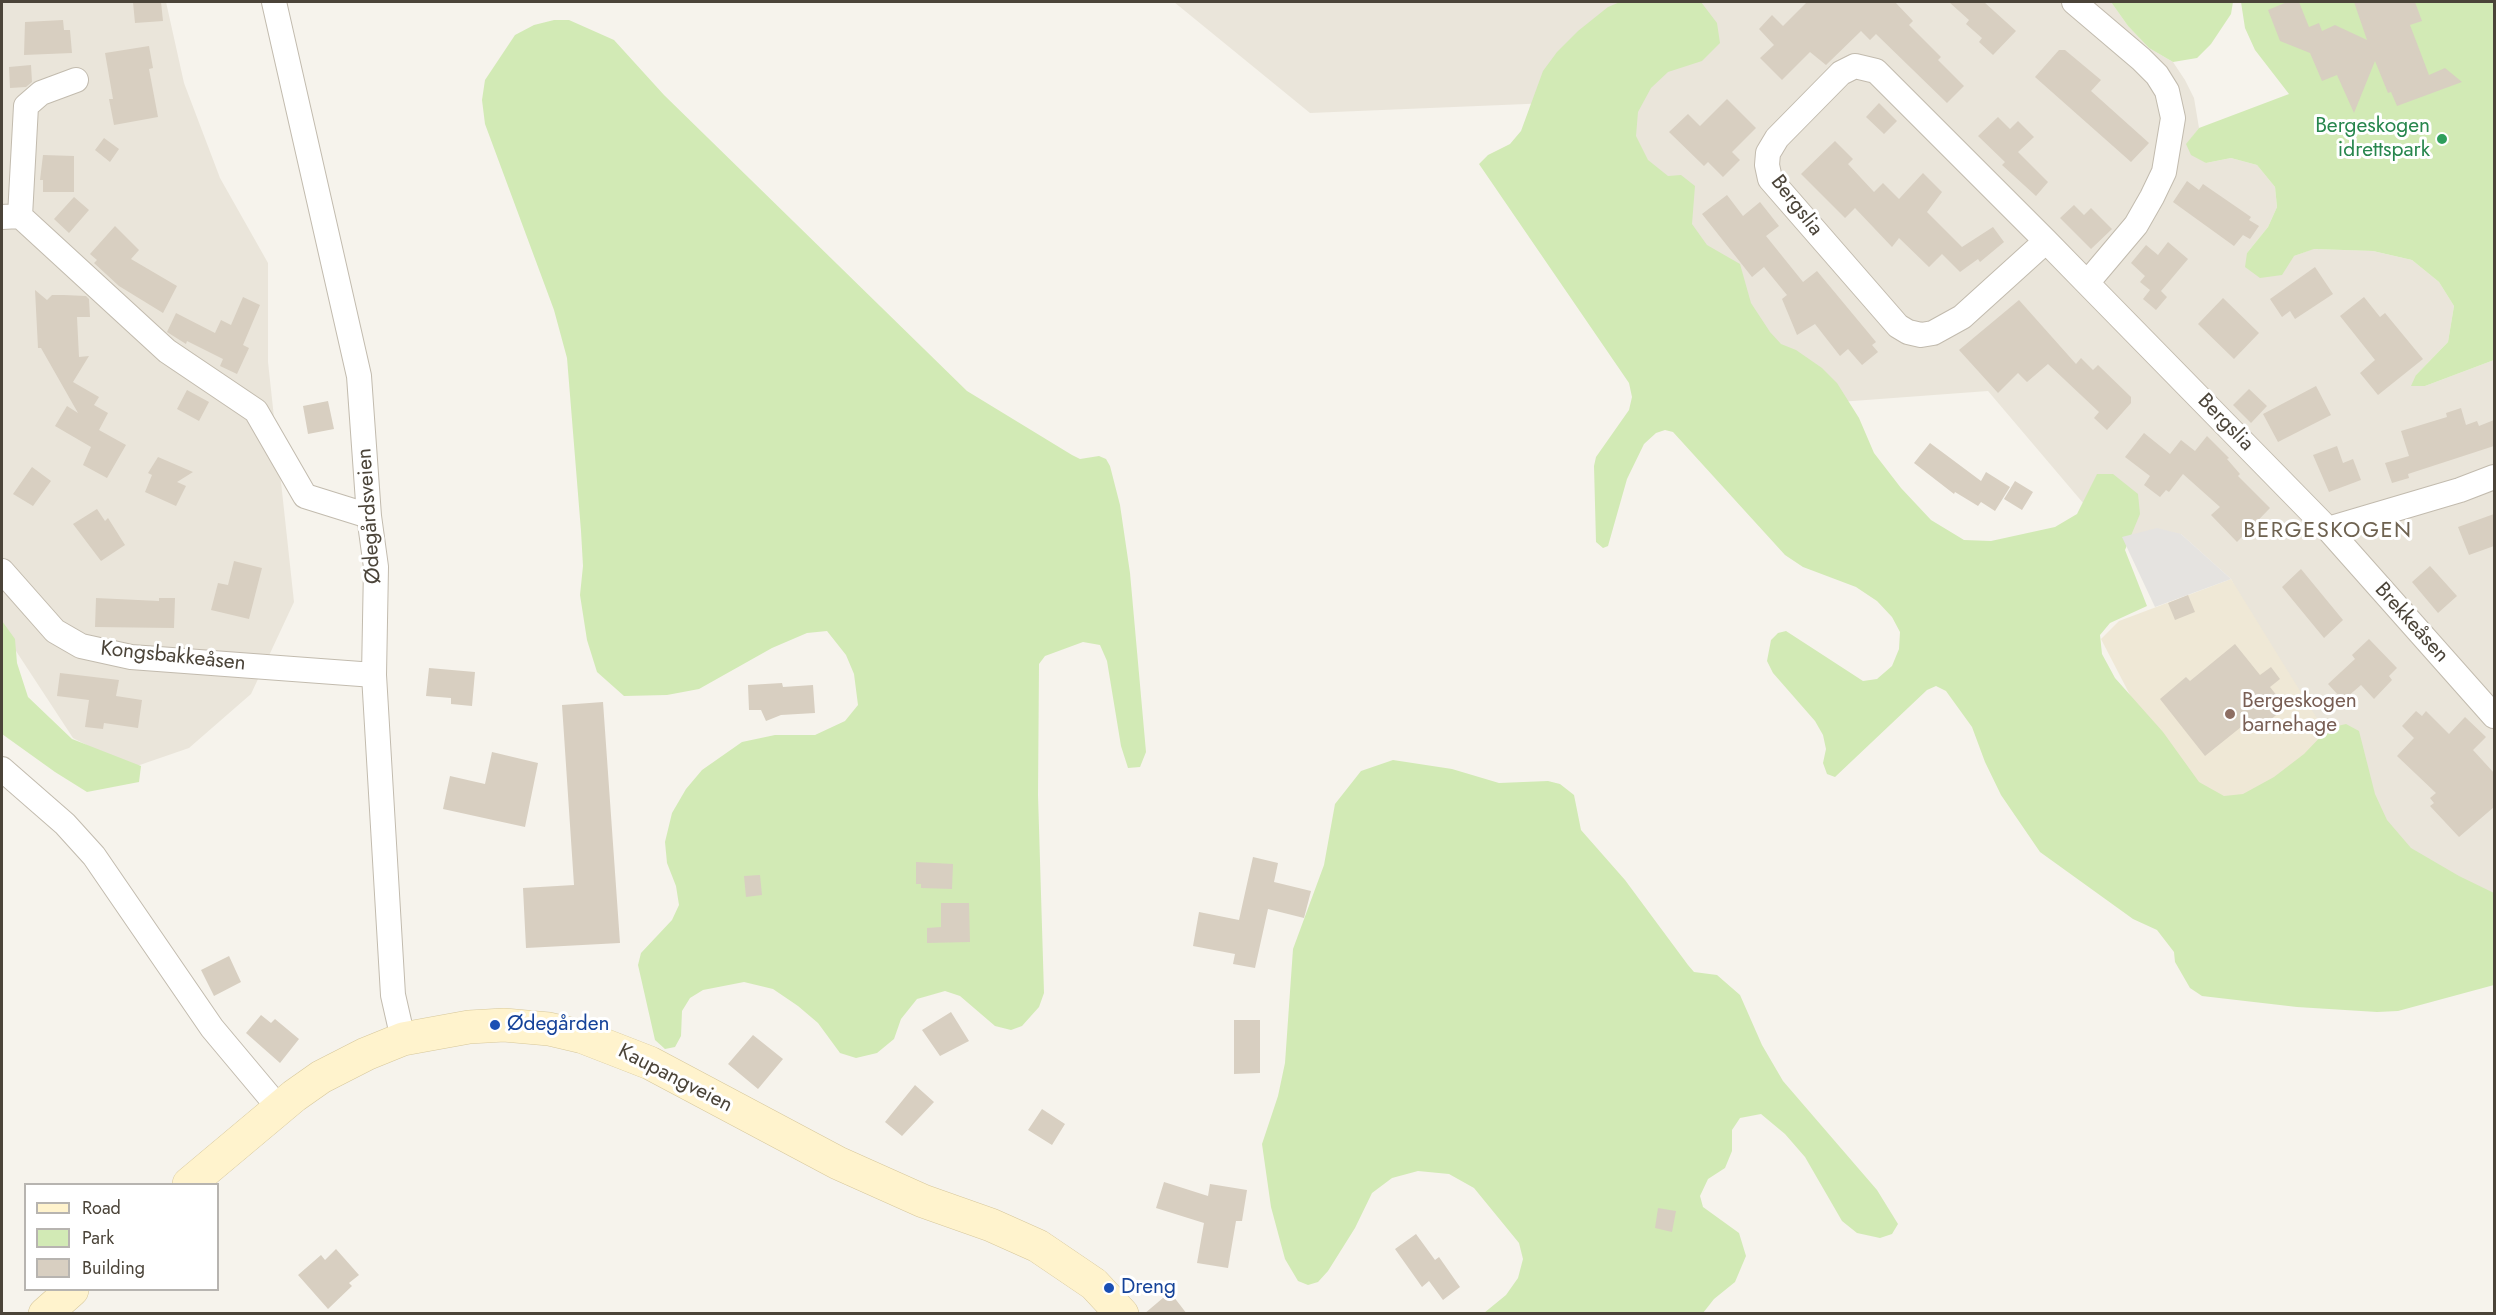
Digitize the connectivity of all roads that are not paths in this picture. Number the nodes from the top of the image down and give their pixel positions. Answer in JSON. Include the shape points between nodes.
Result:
{"nodes":[{"id":1,"x":274,"y":2,"type":"edge"},
{"id":2,"x":2074,"y":2,"type":"edge"},
{"id":3,"x":76,"y":80,"type":"dead end"},
{"id":4,"x":11,"y":217,"type":"edge"},
{"id":5,"x":2046,"y":241,"type":"junction"},
{"id":6,"x":2087,"y":283,"type":"junction"},
{"id":7,"x":2494,"y":477,"type":"edge"},
{"id":8,"x":369,"y":516,"type":"junction"},
{"id":9,"x":2328,"y":529,"type":"junction"},
{"id":10,"x":2,"y":571,"type":"edge"},
{"id":11,"x":374,"y":675,"type":"junction"},
{"id":12,"x":2494,"y":716,"type":"edge"},
{"id":13,"x":2,"y":769,"type":"edge"},
{"id":14,"x":403,"y":1038,"type":"junction"},
{"id":15,"x":279,"y":1108,"type":"junction"},
{"id":16,"x":191,"y":1183,"type":"edge"},
{"id":17,"x":71,"y":1291,"type":"edge"},
{"id":18,"x":45,"y":1314,"type":"edge"},
{"id":19,"x":1122,"y":1314,"type":"edge"}],
"edges":[{"from":1,"to":8,"type":"street","name":"Ødegårdsveien","via":[[359,376]]},
{"from":2,"to":6,"type":"street","via":[[2157,75],[2167,91],[2173,118],[2163,172],[2152,197],[2136,225]]},
{"from":3,"to":4,"type":"street","via":[[40,93],[26,106]]},
{"from":4,"to":8,"type":"street","via":[[167,351],[256,411],[305,496]]},
{"from":5,"to":5,"type":"street","name":"Bergslia","via":[[1876,71],[1865,67],[1855,66],[1841,73],[1777,138],[1768,153],[1770,179],[1783,196],[1898,326],[1908,332],[1933,333],[1962,317]]},
{"from":5,"to":6,"type":"street","name":"Bergslia"},
{"from":6,"to":9,"type":"street","name":"Bergslia"},
{"from":7,"to":9,"type":"street"},
{"from":8,"to":11,"type":"street","name":"Ødegårdsveien","via":[[376,567]]},
{"from":9,"to":12,"type":"street","name":"Brekkeåsen"},
{"from":10,"to":11,"type":"street","name":"Kongsbakkeåsen","via":[[55,631],[81,646],[131,657]]},
{"from":11,"to":14,"type":"street","name":"Ødegårdsveien","via":[[393,995]]},
{"from":13,"to":15,"type":"street","via":[[65,824],[93,856],[212,1028]]},
{"from":14,"to":15,"type":"main road","name":"Kaupangveien","via":[[344,1064]]},
{"from":14,"to":19,"type":"main road","name":"Kaupangveien","via":[[504,1024],[549,1029],[615,1048],[838,1163],[1038,1246],[1094,1284]]},
{"from":15,"to":16,"type":"main road","name":"Kaupangveien"},
{"from":17,"to":18,"type":"main road"}]}
